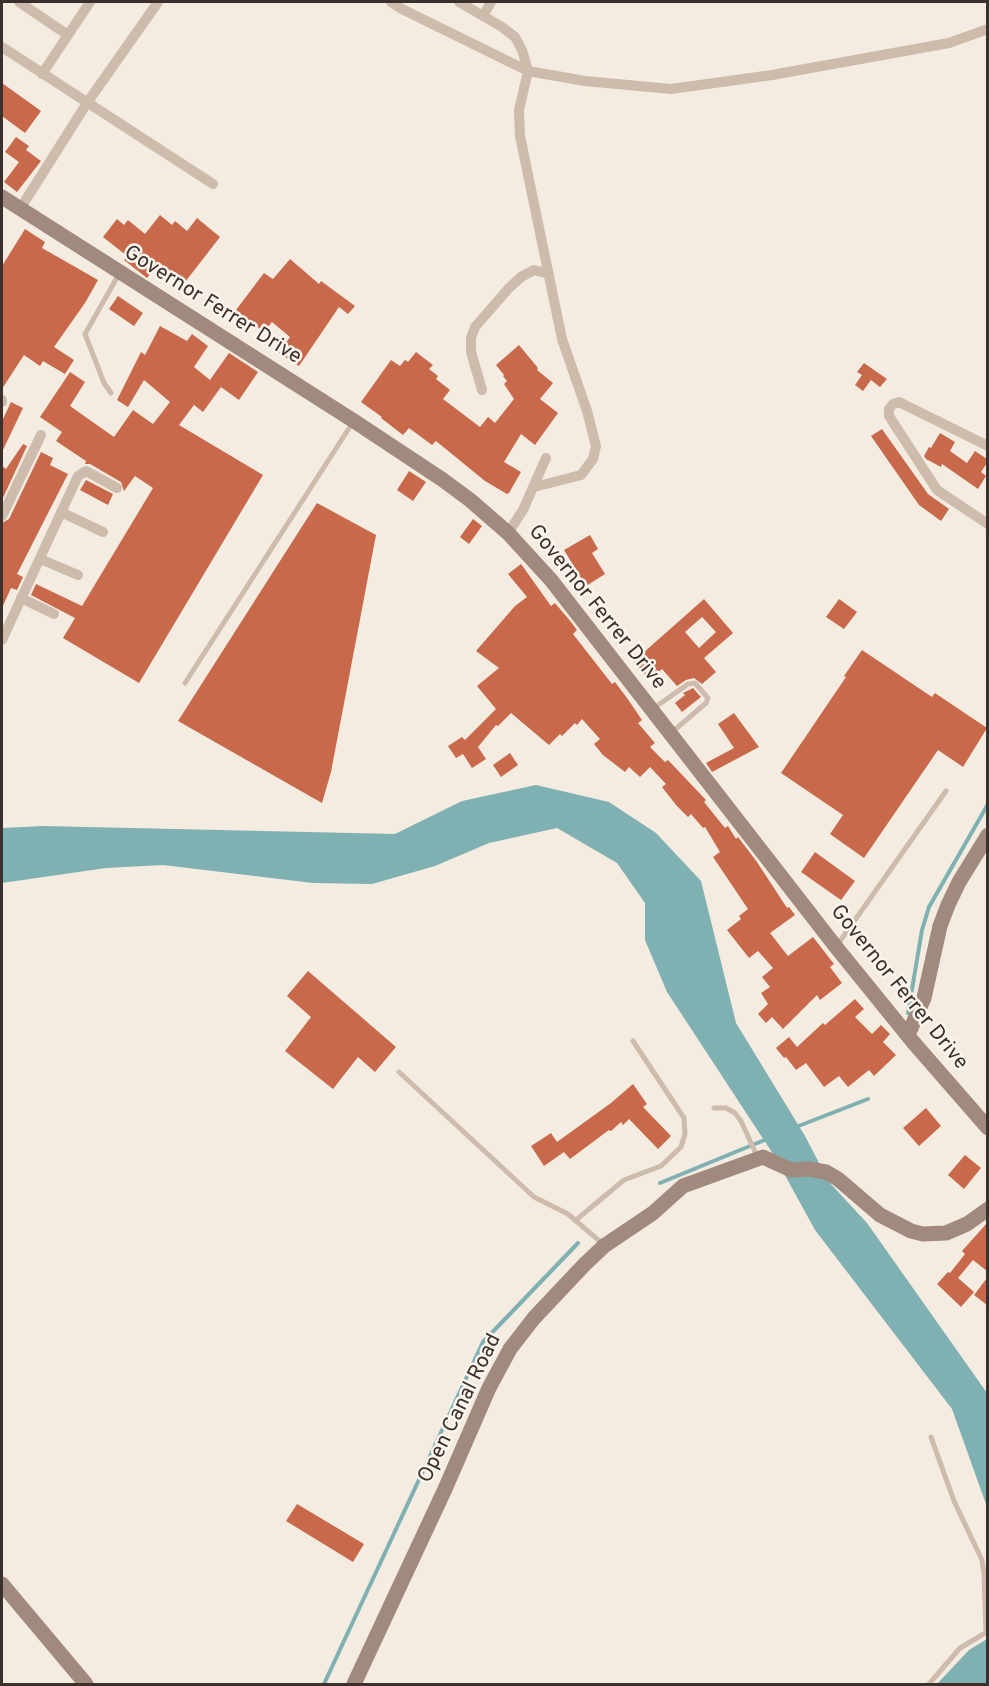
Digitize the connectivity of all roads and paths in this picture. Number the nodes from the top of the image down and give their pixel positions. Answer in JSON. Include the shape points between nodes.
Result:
{"nodes":[{"id":1,"x":19,"y":2,"type":"edge"},
{"id":2,"x":90,"y":2,"type":"edge"},
{"id":3,"x":158,"y":2,"type":"edge"},
{"id":4,"x":390,"y":2,"type":"edge"},
{"id":5,"x":459,"y":2,"type":"edge"},
{"id":6,"x":491,"y":2,"type":"edge"},
{"id":7,"x":483,"y":16,"type":"junction"},
{"id":8,"x":987,"y":29,"type":"edge"},
{"id":9,"x":68,"y":34,"type":"junction"},
{"id":10,"x":2,"y":47,"type":"edge"},
{"id":11,"x":528,"y":71,"type":"junction"},
{"id":12,"x":42,"y":74,"type":"junction"},
{"id":13,"x":87,"y":103,"type":"junction"},
{"id":14,"x":213,"y":184,"type":"dead end"},
{"id":15,"x":2,"y":197,"type":"edge"},
{"id":16,"x":20,"y":209,"type":"junction"},
{"id":17,"x":120,"y":273,"type":"junction"},
{"id":18,"x":549,"y":274,"type":"junction"},
{"id":19,"x":482,"y":390,"type":"dead end"},
{"id":20,"x":111,"y":393,"type":"dead end"},
{"id":21,"x":354,"y":421,"type":"junction"},
{"id":22,"x":41,"y":435,"type":"dead end"},
{"id":23,"x":987,"y":446,"type":"edge"},
{"id":24,"x":546,"y":458,"type":"dead end"},
{"id":25,"x":534,"y":487,"type":"junction"},
{"id":26,"x":117,"y":488,"type":"dead end"},
{"id":27,"x":61,"y":512,"type":"junction"},
{"id":28,"x":2,"y":516,"type":"edge"},
{"id":29,"x":987,"y":524,"type":"edge"},
{"id":30,"x":103,"y":532,"type":"dead end"},
{"id":31,"x":508,"y":533,"type":"junction"},
{"id":32,"x":40,"y":559,"type":"junction"},
{"id":33,"x":78,"y":575,"type":"dead end"},
{"id":34,"x":21,"y":598,"type":"junction"},
{"id":35,"x":54,"y":614,"type":"dead end"},
{"id":36,"x":2,"y":640,"type":"edge"},
{"id":37,"x":185,"y":683,"type":"dead end"},
{"id":38,"x":652,"y":710,"type":"junction"},
{"id":39,"x":670,"y":734,"type":"junction"},
{"id":40,"x":946,"y":791,"type":"dead end"},
{"id":41,"x":987,"y":835,"type":"edge"},
{"id":42,"x":836,"y":947,"type":"junction"},
{"id":43,"x":908,"y":1035,"type":"junction"},
{"id":44,"x":633,"y":1041,"type":"dead end"},
{"id":45,"x":399,"y":1072,"type":"dead end"},
{"id":46,"x":714,"y":1108,"type":"dead end"},
{"id":47,"x":987,"y":1128,"type":"edge"},
{"id":48,"x":758,"y":1158,"type":"junction"},
{"id":49,"x":987,"y":1209,"type":"edge"},
{"id":50,"x":576,"y":1220,"type":"junction"},
{"id":51,"x":604,"y":1246,"type":"junction"},
{"id":52,"x":931,"y":1437,"type":"dead end"},
{"id":53,"x":2,"y":1584,"type":"edge"},
{"id":54,"x":987,"y":1632,"type":"edge"},
{"id":55,"x":86,"y":1684,"type":"edge"},
{"id":56,"x":354,"y":1684,"type":"edge"},
{"id":57,"x":929,"y":1684,"type":"edge"}],
"edges":[{"from":1,"to":9,"type":"street"},
{"from":2,"to":9,"type":"street"},
{"from":3,"to":13,"type":"street"},
{"from":4,"to":11,"type":"street"},
{"from":5,"to":7,"type":"street"},
{"from":6,"to":7,"type":"street"},
{"from":7,"to":11,"type":"street","via":[[515,38]]},
{"from":8,"to":11,"type":"street","via":[[949,43],[671,89]]},
{"from":9,"to":12,"type":"street"},
{"from":10,"to":12,"type":"street"},
{"from":11,"to":18,"type":"street","via":[[519,110],[520,136]]},
{"from":12,"to":13,"type":"street"},
{"from":13,"to":14,"type":"street"},
{"from":13,"to":16,"type":"street"},
{"from":15,"to":16,"type":"main road","name":"Governor Ferrer Drive"},
{"from":16,"to":17,"type":"main road","name":"Governor Ferrer Drive"},
{"from":17,"to":20,"type":"lane","via":[[85,334]]},
{"from":17,"to":21,"type":"main road","name":"Governor Ferrer Drive"},
{"from":18,"to":19,"type":"street","via":[[534,270],[521,277],[475,327],[471,352]]},
{"from":18,"to":25,"type":"street","via":[[562,339],[596,446],[593,459],[581,475]]},
{"from":21,"to":31,"type":"main road","name":"Governor Ferrer Drive","via":[[443,480]]},
{"from":21,"to":37,"type":"lane"},
{"from":22,"to":28,"type":"street"},
{"from":23,"to":29,"type":"street","via":[[898,402],[889,409],[889,416],[937,490]]},
{"from":24,"to":25,"type":"street"},
{"from":25,"to":31,"type":"street"},
{"from":26,"to":27,"type":"street","via":[[81,472]]},
{"from":27,"to":30,"type":"street"},
{"from":27,"to":32,"type":"street"},
{"from":31,"to":38,"type":"main road","name":"Governor Ferrer Drive","via":[[551,580]]},
{"from":32,"to":33,"type":"street"},
{"from":32,"to":34,"type":"street"},
{"from":34,"to":35,"type":"street"},
{"from":34,"to":36,"type":"street"},
{"from":38,"to":39,"type":"main road","name":"Governor Ferrer Drive"},
{"from":38,"to":39,"type":"lane","via":[[688,684],[695,683],[708,698]]},
{"from":39,"to":42,"type":"main road","name":"Governor Ferrer Drive"},
{"from":40,"to":42,"type":"lane"},
{"from":41,"to":43,"type":"main road","via":[[948,905],[924,998]]},
{"from":42,"to":43,"type":"main road","name":"Governor Ferrer Drive"},
{"from":43,"to":47,"type":"main road","name":"Governor Ferrer Drive"},
{"from":44,"to":50,"type":"lane","via":[[684,1118],[683,1141],[660,1166],[624,1180]]},
{"from":45,"to":50,"type":"lane","via":[[534,1197]]},
{"from":46,"to":48,"type":"lane","via":[[735,1113]]},
{"from":48,"to":49,"type":"main road","via":[[789,1170],[826,1172],[880,1215],[923,1234],[946,1233]]},
{"from":48,"to":51,"type":"main road","name":"Open Canal Road","via":[[683,1186],[653,1213]]},
{"from":50,"to":51,"type":"lane"},
{"from":51,"to":56,"type":"main road","name":"Open Canal Road","via":[[534,1318],[501,1365]]},
{"from":52,"to":54,"type":"lane","via":[[954,1501],[982,1560]]},
{"from":53,"to":55,"type":"main road"},
{"from":54,"to":57,"type":"lane","via":[[956,1652]]}]}
